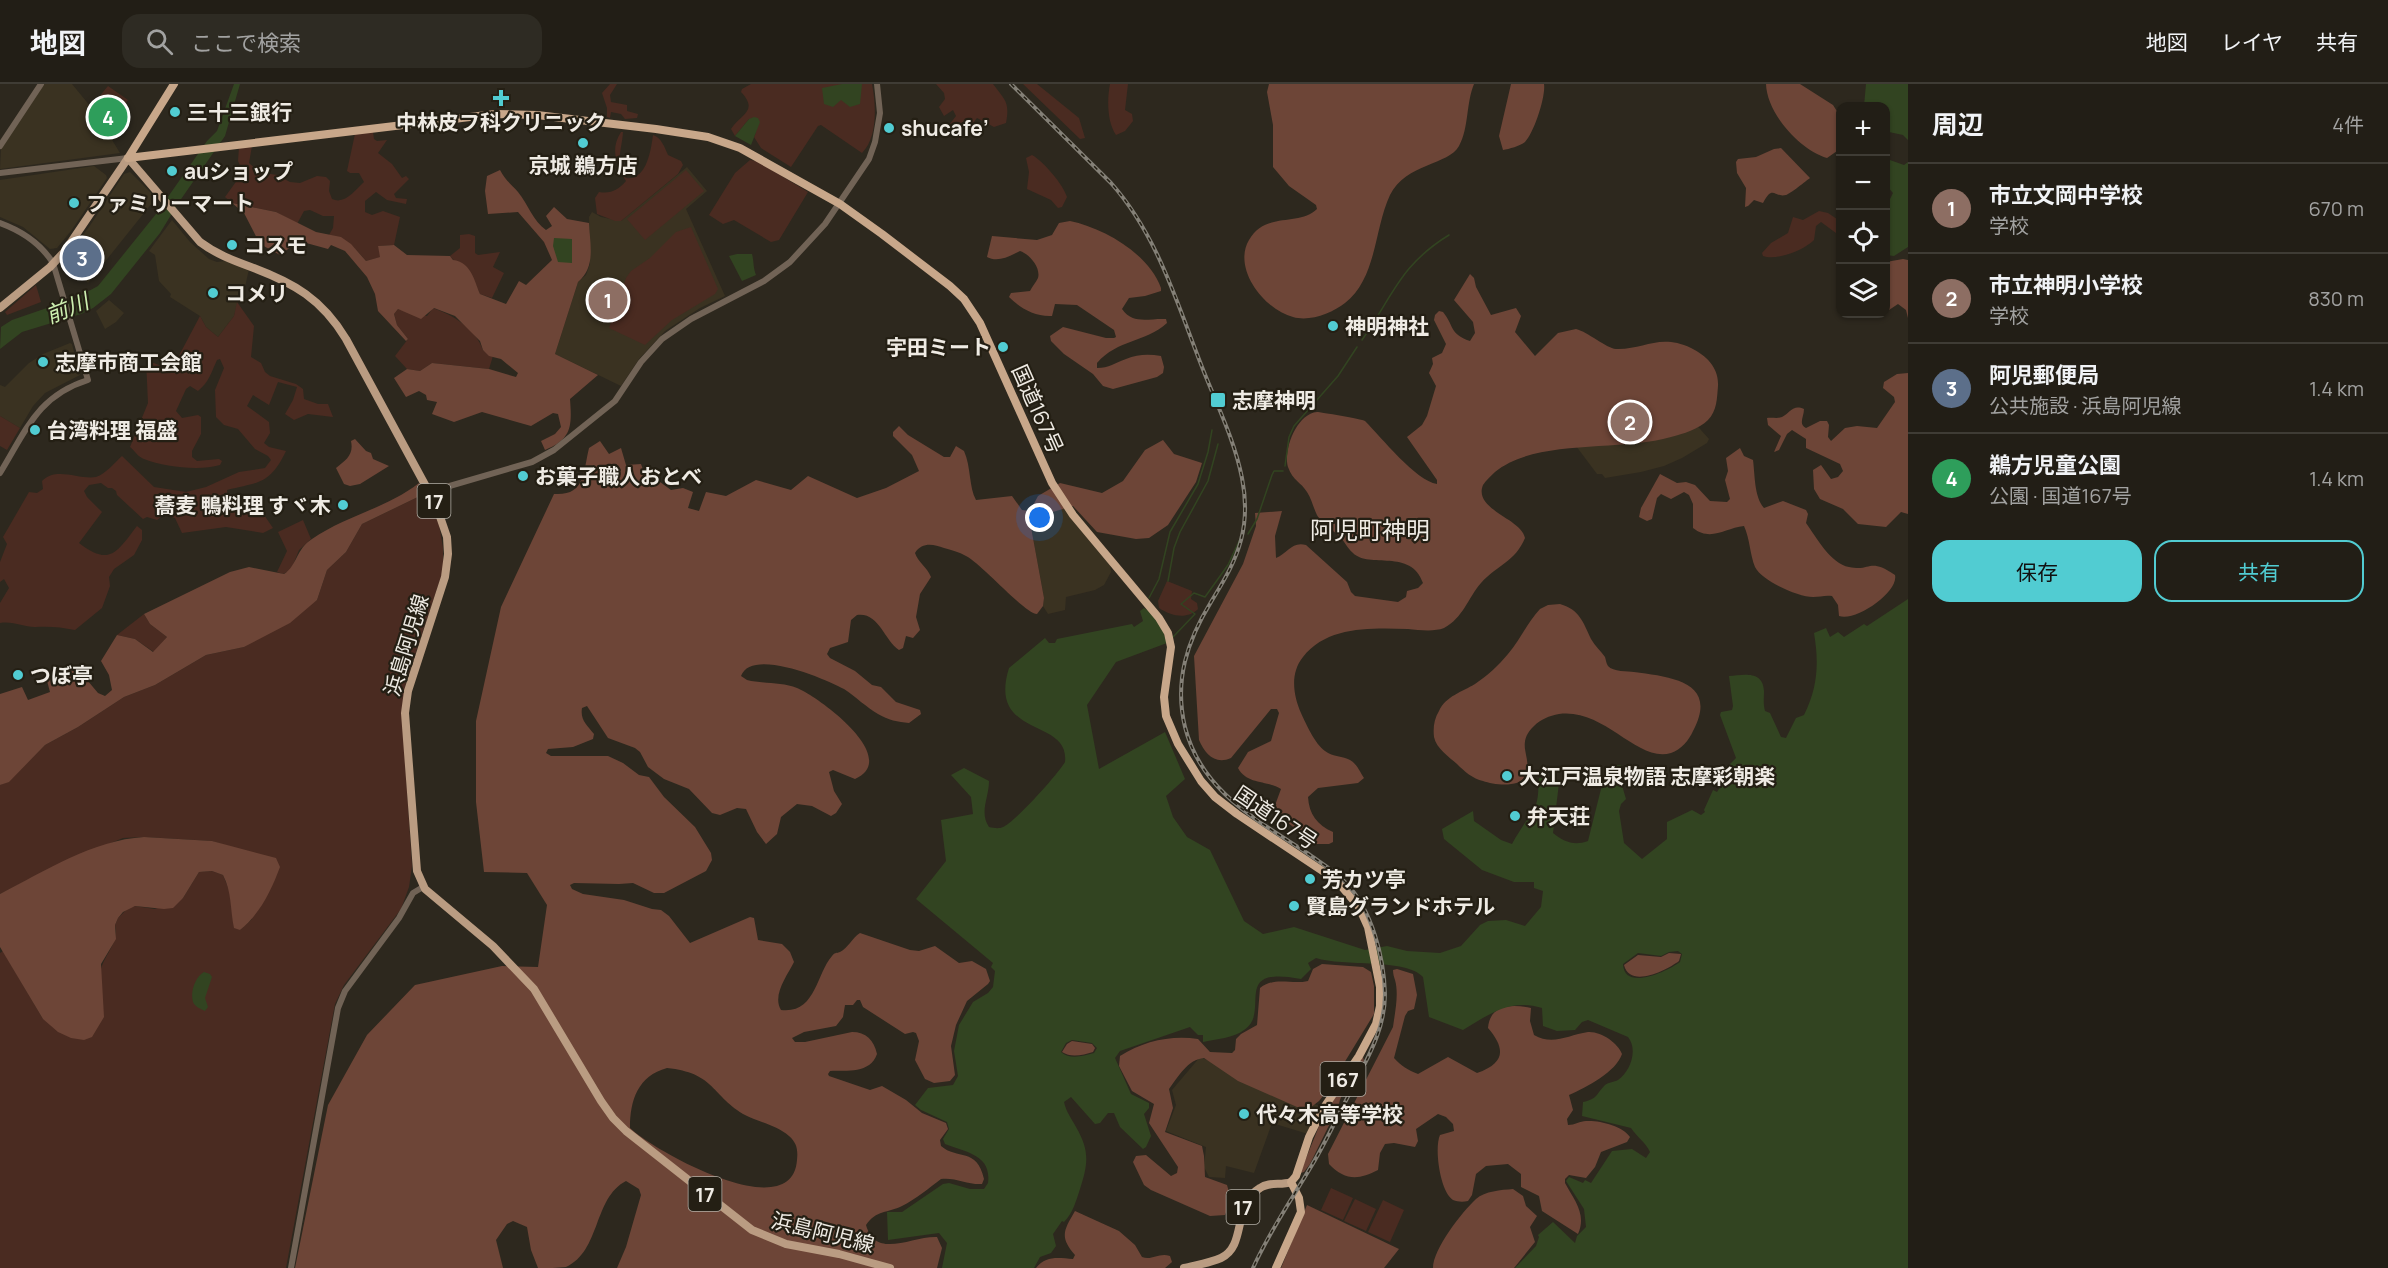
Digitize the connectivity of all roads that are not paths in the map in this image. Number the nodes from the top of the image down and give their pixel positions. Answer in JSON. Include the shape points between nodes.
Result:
{"nodes":[{"id":1,"x":41,"y":84,"type":"edge"},
{"id":2,"x":174,"y":84,"type":"edge"},
{"id":3,"x":877,"y":84,"type":"edge"},
{"id":4,"x":0,"y":146,"type":"edge"},
{"id":5,"x":128,"y":158,"type":"junction"},
{"id":6,"x":0,"y":173,"type":"edge"},
{"id":7,"x":840,"y":204,"type":"junction"},
{"id":8,"x":0,"y":223,"type":"edge"},
{"id":9,"x":53,"y":263,"type":"junction"},
{"id":10,"x":0,"y":308,"type":"edge"},
{"id":11,"x":0,"y":473,"type":"edge"},
{"id":12,"x":429,"y":492,"type":"junction"},
{"id":13,"x":423,"y":887,"type":"junction"},
{"id":14,"x":1291,"y":1182,"type":"junction"},
{"id":15,"x":291,"y":1268,"type":"edge"},
{"id":16,"x":890,"y":1268,"type":"edge"},
{"id":17,"x":1185,"y":1268,"type":"edge"},
{"id":18,"x":1276,"y":1268,"type":"edge"}],
"edges":[{"from":1,"to":4,"type":"street"},
{"from":2,"to":5,"type":"highway"},
{"from":3,"to":7,"type":"street","via":[[880,113],[875,142],[864,168]]},
{"from":5,"to":6,"type":"street","name":"国道167号","number":"167"},
{"from":5,"to":7,"type":"highway","name":"国道167号","number":"167","via":[[495,114],[537,115],[723,141],[763,159]]},
{"from":5,"to":9,"type":"main road","via":[[84,226]]},
{"from":5,"to":12,"type":"main road","name":"浜島阿児線","number":"17","via":[[200,242],[212,251],[288,282],[330,315]]},
{"from":7,"to":12,"type":"street","via":[[813,239],[782,268],[662,339],[615,400],[554,450],[532,462]]},
{"from":7,"to":14,"type":"highway","name":"国道167号","number":"167","via":[[950,286],[973,310],[1052,483],[1168,633],[1171,646],[1164,697],[1166,716],[1201,781],[1237,814],[1336,879],[1359,907],[1379,973],[1380,1006],[1370,1038],[1323,1109]]},
{"from":8,"to":9,"type":"street","via":[[24,234]]},
{"from":9,"to":10,"type":"main road"},
{"from":9,"to":11,"type":"street","via":[[88,380],[51,398],[33,418]]},
{"from":12,"to":13,"type":"main road","name":"浜島阿児線","number":"17","via":[[446,531],[447,566],[408,691],[405,721],[417,871]]},
{"from":13,"to":15,"type":"street","via":[[413,893],[345,991],[338,1008]]},
{"from":13,"to":16,"type":"main road","name":"浜島阿児線","number":"17","via":[[493,946],[530,984],[601,1101],[626,1131],[752,1230],[786,1244]]},
{"from":14,"to":17,"type":"main road","number":"17","via":[[1271,1183],[1251,1195],[1242,1210],[1235,1242],[1226,1255]]},
{"from":14,"to":18,"type":"highway","via":[[1301,1212]]}]}
